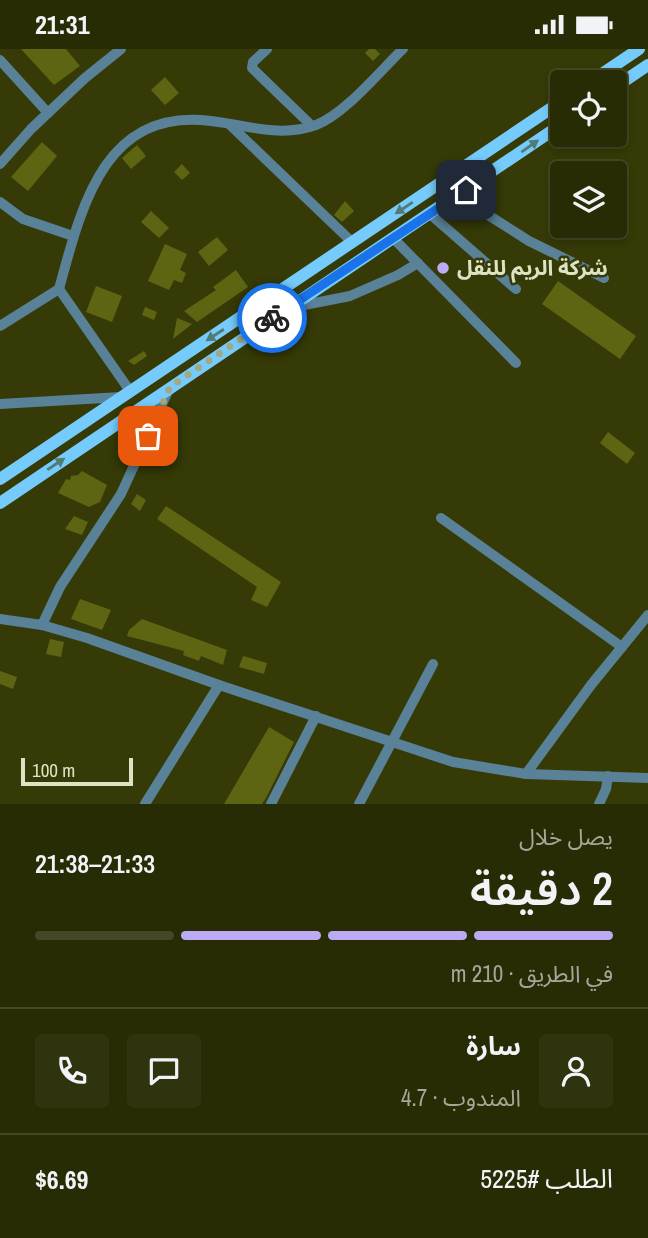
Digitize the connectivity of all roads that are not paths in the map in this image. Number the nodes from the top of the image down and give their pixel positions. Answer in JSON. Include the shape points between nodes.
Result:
{"nodes":[{"id":1,"x":121,"y":49,"type":"edge"},
{"id":2,"x":267,"y":49,"type":"edge"},
{"id":3,"x":403,"y":49,"type":"edge"},
{"id":4,"x":639,"y":49,"type":"edge"},
{"id":5,"x":0,"y":60,"type":"edge"},
{"id":6,"x":648,"y":65,"type":"edge"},
{"id":7,"x":608,"y":70,"type":"edge"},
{"id":8,"x":627,"y":79,"type":"edge"},
{"id":9,"x":550,"y":109,"type":"edge"},
{"id":10,"x":48,"y":113,"type":"junction"},
{"id":11,"x":229,"y":124,"type":"junction"},
{"id":12,"x":312,"y":126,"type":"junction"},
{"id":13,"x":550,"y":132,"type":"edge"},
{"id":14,"x":0,"y":164,"type":"edge"},
{"id":15,"x":466,"y":190,"type":"junction"},
{"id":16,"x":0,"y":202,"type":"edge"},
{"id":17,"x":430,"y":214,"type":"junction"},
{"id":18,"x":74,"y":236,"type":"junction"},
{"id":19,"x":393,"y":238,"type":"junction"},
{"id":20,"x":352,"y":242,"type":"junction"},
{"id":21,"x":418,"y":263,"type":"junction"},
{"id":22,"x":604,"y":278,"type":"dead end"},
{"id":23,"x":59,"y":289,"type":"junction"},
{"id":24,"x":516,"y":289,"type":"dead end"},
{"id":25,"x":257,"y":307,"type":"junction"},
{"id":26,"x":285,"y":309,"type":"junction"},
{"id":27,"x":267,"y":321,"type":"junction"},
{"id":28,"x":0,"y":326,"type":"edge"},
{"id":29,"x":516,"y":363,"type":"dead end"},
{"id":30,"x":170,"y":387,"type":"junction"},
{"id":31,"x":126,"y":394,"type":"junction"},
{"id":32,"x":0,"y":404,"type":"edge"},
{"id":33,"x":0,"y":479,"type":"edge"},
{"id":34,"x":0,"y":503,"type":"edge"},
{"id":35,"x":441,"y":518,"type":"dead end"},
{"id":36,"x":648,"y":615,"type":"edge"},
{"id":37,"x":0,"y":619,"type":"edge"},
{"id":38,"x":42,"y":625,"type":"junction"},
{"id":39,"x":622,"y":647,"type":"junction"},
{"id":40,"x":433,"y":664,"type":"dead end"},
{"id":41,"x":219,"y":685,"type":"junction"},
{"id":42,"x":316,"y":716,"type":"junction"},
{"id":43,"x":391,"y":743,"type":"junction"},
{"id":44,"x":526,"y":774,"type":"junction"},
{"id":45,"x":608,"y":776,"type":"junction"},
{"id":46,"x":648,"y":778,"type":"edge"},
{"id":47,"x":145,"y":804,"type":"edge"},
{"id":48,"x":271,"y":804,"type":"edge"},
{"id":49,"x":359,"y":804,"type":"edge"},
{"id":50,"x":599,"y":804,"type":"edge"}],
"edges":[{"from":1,"to":10,"type":"street"},
{"from":2,"to":12,"type":"street","via":[[252,68]]},
{"from":3,"to":12,"type":"street","via":[[337,113]]},
{"from":4,"to":7,"type":"main road"},
{"from":5,"to":10,"type":"street"},
{"from":6,"to":8,"type":"main road"},
{"from":9,"to":20,"type":"main road","one_way":true},
{"from":10,"to":14,"type":"street"},
{"from":11,"to":12,"type":"street","via":[[290,131]]},
{"from":11,"to":18,"type":"street","via":[[184,120],[139,132],[113,154]]},
{"from":11,"to":20,"type":"street"},
{"from":15,"to":13,"type":"main road","one_way":true},
{"from":15,"to":17,"type":"main road"},
{"from":15,"to":22,"type":"street","via":[[485,213]]},
{"from":16,"to":18,"type":"street","via":[[23,219]]},
{"from":17,"to":19,"type":"main road"},
{"from":17,"to":24,"type":"street"},
{"from":18,"to":23,"type":"street"},
{"from":19,"to":21,"type":"street"},
{"from":19,"to":26,"type":"main road"},
{"from":20,"to":25,"type":"main road"},
{"from":21,"to":26,"type":"street","via":[[351,296]]},
{"from":21,"to":29,"type":"street"},
{"from":23,"to":28,"type":"street"},
{"from":23,"to":31,"type":"street"},
{"from":25,"to":27,"type":"main road"},
{"from":25,"to":31,"type":"main road","one_way":true},
{"from":26,"to":27,"type":"main road"},
{"from":27,"to":30,"type":"main road"},
{"from":34,"to":30,"type":"main road","one_way":true},
{"from":30,"to":38,"type":"street","via":[[121,494],[60,587]]},
{"from":31,"to":32,"type":"street"},
{"from":31,"to":33,"type":"main road"},
{"from":35,"to":39,"type":"street"},
{"from":36,"to":39,"type":"street"},
{"from":37,"to":38,"type":"street"},
{"from":38,"to":41,"type":"street"},
{"from":39,"to":44,"type":"street"},
{"from":40,"to":43,"type":"street"},
{"from":41,"to":42,"type":"street"},
{"from":41,"to":47,"type":"street"},
{"from":42,"to":43,"type":"street"},
{"from":42,"to":48,"type":"street"},
{"from":43,"to":44,"type":"street","via":[[453,762]]},
{"from":43,"to":49,"type":"street"},
{"from":44,"to":45,"type":"street"},
{"from":45,"to":46,"type":"street"},
{"from":45,"to":50,"type":"street"}]}
